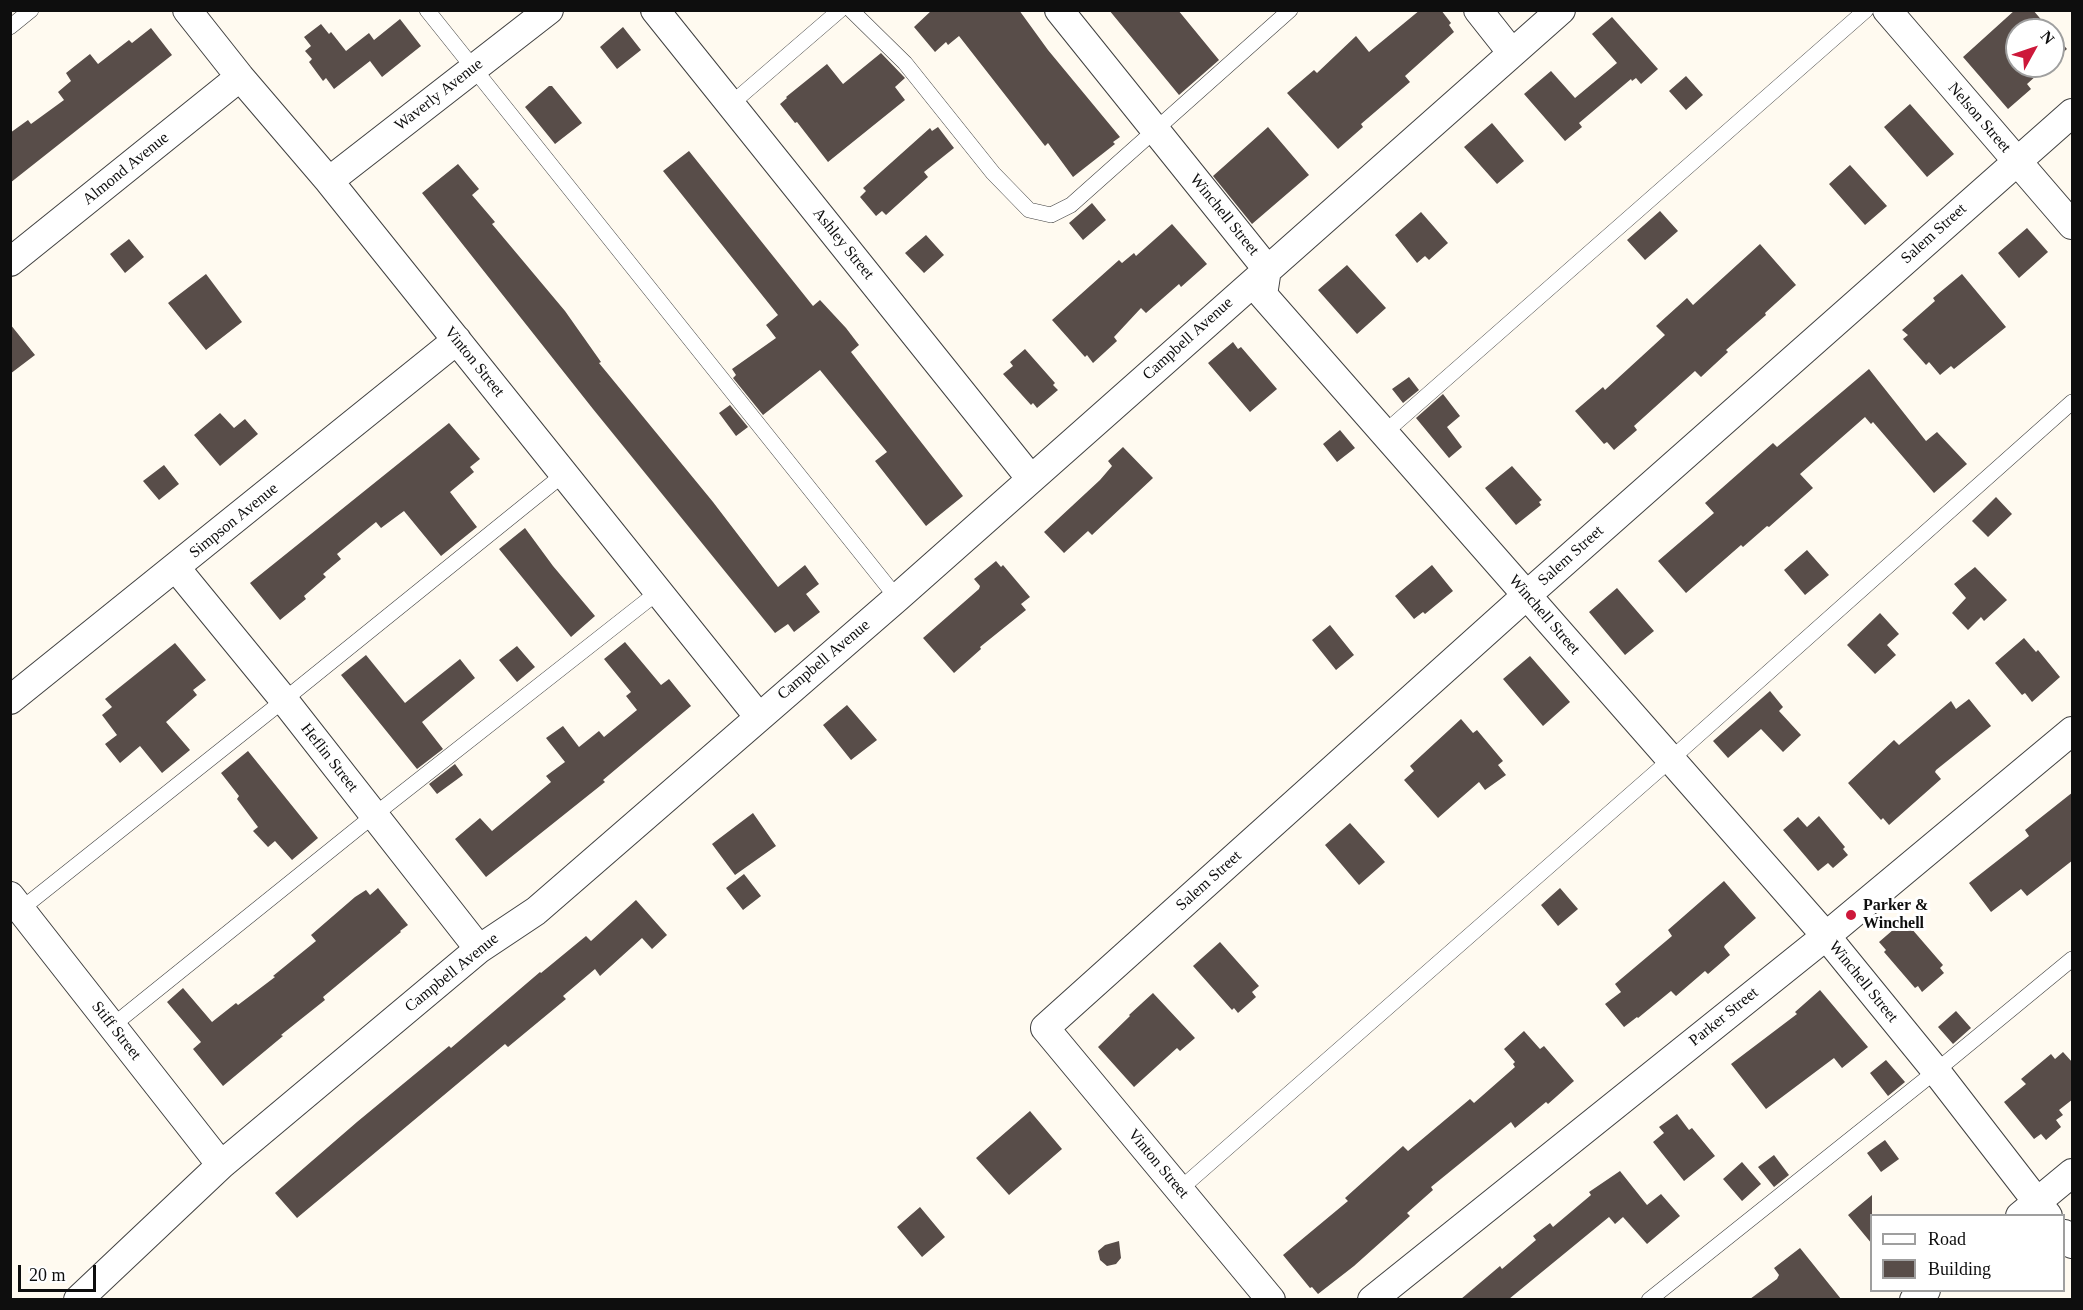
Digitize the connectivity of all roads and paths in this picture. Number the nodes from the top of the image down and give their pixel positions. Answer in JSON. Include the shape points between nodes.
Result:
{"nodes":[{"id":1,"x":31,"y":10,"type":"edge"},
{"id":2,"x":187,"y":10,"type":"edge"},
{"id":3,"x":427,"y":10,"type":"edge"},
{"id":4,"x":549,"y":10,"type":"edge"},
{"id":5,"x":656,"y":10,"type":"edge"},
{"id":6,"x":840,"y":10,"type":"edge"},
{"id":7,"x":851,"y":10,"type":"edge"},
{"id":8,"x":1059,"y":10,"type":"edge"},
{"id":9,"x":1290,"y":10,"type":"edge"},
{"id":10,"x":1478,"y":10,"type":"edge"},
{"id":11,"x":1561,"y":10,"type":"edge"},
{"id":12,"x":1866,"y":10,"type":"edge"},
{"id":13,"x":1887,"y":10,"type":"edge"},
{"id":14,"x":10,"y":27,"type":"edge"},
{"id":15,"x":1512,"y":53,"type":"junction"},
{"id":16,"x":474,"y":68,"type":"junction"},
{"id":17,"x":240,"y":77,"type":"junction"},
{"id":18,"x":731,"y":104,"type":"junction"},
{"id":19,"x":2073,"y":112,"type":"edge"},
{"id":20,"x":1155,"y":130,"type":"junction"},
{"id":21,"x":2016,"y":162,"type":"junction"},
{"id":22,"x":329,"y":181,"type":"junction"},
{"id":23,"x":2073,"y":225,"type":"edge"},
{"id":24,"x":10,"y":262,"type":"edge"},
{"id":25,"x":1267,"y":269,"type":"junction"},
{"id":26,"x":457,"y":340,"type":"junction"},
{"id":27,"x":2073,"y":402,"type":"edge"},
{"id":28,"x":1383,"y":434,"type":"junction"},
{"id":29,"x":564,"y":474,"type":"junction"},
{"id":30,"x":1031,"y":479,"type":"junction"},
{"id":31,"x":176,"y":568,"type":"junction"},
{"id":32,"x":658,"y":592,"type":"junction"},
{"id":33,"x":1527,"y":595,"type":"junction"},
{"id":34,"x":897,"y":598,"type":"junction"},
{"id":35,"x":10,"y":700,"type":"edge"},
{"id":36,"x":284,"y":700,"type":"junction"},
{"id":37,"x":758,"y":716,"type":"junction"},
{"id":38,"x":2073,"y":731,"type":"edge"},
{"id":39,"x":1670,"y":760,"type":"junction"},
{"id":40,"x":374,"y":816,"type":"junction"},
{"id":41,"x":15,"y":903,"type":"edge"},
{"id":42,"x":1826,"y":936,"type":"junction"},
{"id":43,"x":479,"y":949,"type":"junction"},
{"id":44,"x":2073,"y":959,"type":"edge"},
{"id":45,"x":112,"y":1026,"type":"junction"},
{"id":46,"x":1045,"y":1028,"type":"joint"},
{"id":47,"x":1936,"y":1071,"type":"junction"},
{"id":48,"x":221,"y":1165,"type":"junction"},
{"id":49,"x":2073,"y":1173,"type":"edge"},
{"id":50,"x":1179,"y":1190,"type":"junction"},
{"id":51,"x":2035,"y":1211,"type":"edge"},
{"id":52,"x":78,"y":1299,"type":"edge"},
{"id":53,"x":1271,"y":1299,"type":"edge"},
{"id":54,"x":1371,"y":1299,"type":"edge"},
{"id":55,"x":1649,"y":1299,"type":"edge"}],
"edges":[{"from":1,"to":14,"type":"lane"},
{"from":2,"to":17,"type":"street","name":"Vinton Street"},
{"from":3,"to":16,"type":"lane"},
{"from":4,"to":16,"type":"street","name":"Waverly Avenue"},
{"from":5,"to":18,"type":"street","name":"Ashley Street"},
{"from":6,"to":18,"type":"lane"},
{"from":7,"to":20,"type":"lane","via":[[905,63],[993,173],[1029,210],[1051,215],[1071,205]]},
{"from":8,"to":20,"type":"street","name":"Winchell Street"},
{"from":9,"to":20,"type":"lane"},
{"from":10,"to":15,"type":"street"},
{"from":11,"to":15,"type":"street","name":"Campbell Avenue"},
{"from":12,"to":28,"type":"lane"},
{"from":13,"to":21,"type":"street","name":"Nelson Street"},
{"from":15,"to":25,"type":"street","name":"Campbell Avenue"},
{"from":16,"to":22,"type":"street","name":"Waverly Avenue"},
{"from":16,"to":34,"type":"lane"},
{"from":17,"to":22,"type":"street","name":"Vinton Street"},
{"from":17,"to":24,"type":"street","name":"Almond Avenue"},
{"from":18,"to":30,"type":"street","name":"Ashley Street"},
{"from":19,"to":21,"type":"street","name":"Salem Street"},
{"from":20,"to":25,"type":"street","name":"Winchell Street"},
{"from":21,"to":23,"type":"street","name":"Nelson Street"},
{"from":21,"to":33,"type":"street","name":"Salem Street"},
{"from":22,"to":26,"type":"street","name":"Vinton Street"},
{"from":25,"to":28,"type":"street","name":"Winchell Street","via":[[1263,295]]},
{"from":25,"to":30,"type":"street","name":"Campbell Avenue"},
{"from":26,"to":29,"type":"street","name":"Vinton Street"},
{"from":26,"to":31,"type":"street","name":"Simpson Avenue"},
{"from":27,"to":39,"type":"lane"},
{"from":28,"to":33,"type":"street","name":"Winchell Street"},
{"from":29,"to":32,"type":"street","name":"Vinton Street"},
{"from":29,"to":36,"type":"lane"},
{"from":30,"to":34,"type":"street","name":"Campbell Avenue"},
{"from":31,"to":35,"type":"street","name":"Simpson Avenue"},
{"from":31,"to":36,"type":"street","name":"Heflin Street"},
{"from":32,"to":37,"type":"street","name":"Vinton Street"},
{"from":32,"to":40,"type":"lane"},
{"from":33,"to":39,"type":"street","name":"Winchell Street"},
{"from":33,"to":46,"type":"street","name":"Salem Street"},
{"from":34,"to":37,"type":"street","name":"Campbell Avenue"},
{"from":36,"to":40,"type":"street","name":"Heflin Street"},
{"from":36,"to":41,"type":"lane"},
{"from":37,"to":43,"type":"street","name":"Campbell Avenue","via":[[536,911]]},
{"from":38,"to":42,"type":"street","name":"Parker Street"},
{"from":39,"to":42,"type":"street","name":"Winchell Street"},
{"from":39,"to":50,"type":"lane"},
{"from":40,"to":43,"type":"street","name":"Heflin Street"},
{"from":40,"to":45,"type":"lane"},
{"from":41,"to":45,"type":"street","name":"Stiff Street"},
{"from":42,"to":47,"type":"street","name":"Winchell Street"},
{"from":42,"to":54,"type":"street","name":"Parker Street"},
{"from":43,"to":48,"type":"street","name":"Campbell Avenue"},
{"from":44,"to":47,"type":"lane"},
{"from":45,"to":48,"type":"street","name":"Stiff Street"},
{"from":46,"to":50,"type":"street","name":"Vinton Street"},
{"from":47,"to":51,"type":"street","name":"Winchell Street"},
{"from":47,"to":55,"type":"lane"},
{"from":48,"to":52,"type":"street","name":"Campbell Avenue"},
{"from":49,"to":51,"type":"street"},
{"from":50,"to":53,"type":"street","name":"Vinton Street"}]}
